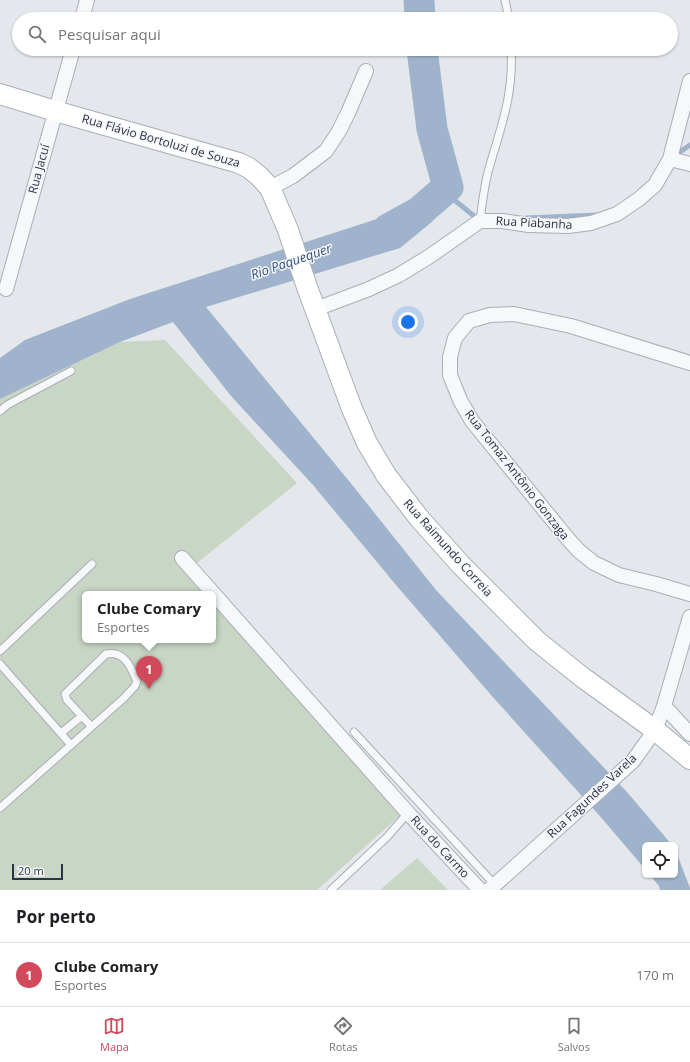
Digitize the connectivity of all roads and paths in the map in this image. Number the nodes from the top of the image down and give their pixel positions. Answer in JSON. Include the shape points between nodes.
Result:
{"nodes":[{"id":1,"x":87,"y":0,"type":"edge"},
{"id":2,"x":505,"y":0,"type":"edge"},
{"id":3,"x":84,"y":12,"type":"edge"},
{"id":4,"x":508,"y":12,"type":"edge"},
{"id":5,"x":71,"y":56,"type":"edge"},
{"id":6,"x":511,"y":56,"type":"edge"},
{"id":7,"x":366,"y":71,"type":"dead end"},
{"id":8,"x":690,"y":81,"type":"edge"},
{"id":9,"x":0,"y":94,"type":"edge"},
{"id":10,"x":55,"y":111,"type":"junction"},
{"id":11,"x":670,"y":159,"type":"junction"},
{"id":12,"x":690,"y":164,"type":"edge"},
{"id":13,"x":270,"y":188,"type":"junction"},
{"id":14,"x":480,"y":221,"type":"junction"},
{"id":15,"x":307,"y":287,"type":"joint"},
{"id":16,"x":6,"y":289,"type":"dead end"},
{"id":17,"x":316,"y":309,"type":"junction"},
{"id":18,"x":690,"y":363,"type":"edge"},
{"id":19,"x":70,"y":371,"type":"dead end"},
{"id":20,"x":0,"y":411,"type":"edge"},
{"id":21,"x":182,"y":558,"type":"dead end"},
{"id":22,"x":92,"y":564,"type":"dead end"},
{"id":23,"x":211,"y":591,"type":"edge"},
{"id":24,"x":690,"y":594,"type":"edge"},
{"id":25,"x":216,"y":596,"type":"edge"},
{"id":26,"x":690,"y":617,"type":"edge"},
{"id":27,"x":1,"y":648,"type":"edge"},
{"id":28,"x":0,"y":664,"type":"edge"},
{"id":29,"x":664,"y":706,"type":"junction"},
{"id":30,"x":82,"y":716,"type":"junction"},
{"id":31,"x":91,"y":726,"type":"junction"},
{"id":32,"x":655,"y":730,"type":"junction"},
{"id":33,"x":354,"y":732,"type":"dead end"},
{"id":34,"x":61,"y":734,"type":"junction"},
{"id":35,"x":690,"y":734,"type":"edge"},
{"id":36,"x":71,"y":745,"type":"junction"},
{"id":37,"x":690,"y":759,"type":"edge"},
{"id":38,"x":0,"y":808,"type":"edge"},
{"id":39,"x":408,"y":813,"type":"junction"},
{"id":40,"x":492,"y":887,"type":"edge"},
{"id":41,"x":332,"y":890,"type":"edge"},
{"id":42,"x":480,"y":890,"type":"edge"}],
"edges":[{"from":1,"to":3,"type":"street"},
{"from":2,"to":4,"type":"lane"},
{"from":5,"to":10,"type":"street","name":"Rua Jacuí"},
{"from":6,"to":14,"type":"lane","via":[[506,113],[487,174]]},
{"from":7,"to":13,"type":"street","via":[[342,125],[326,151],[293,176]]},
{"from":8,"to":11,"type":"street","name":"Rua Piabanha"},
{"from":9,"to":10,"type":"street","name":"Rua Flávio Bortoluzi de Souza"},
{"from":10,"to":13,"type":"street","name":"Rua Flávio Bortoluzi de Souza","via":[[239,163],[259,176]]},
{"from":10,"to":16,"type":"street","name":"Rua Jacuí"},
{"from":11,"to":12,"type":"street"},
{"from":11,"to":14,"type":"street","name":"Rua Piabanha","via":[[655,185],[639,199],[617,214],[591,223],[568,226]]},
{"from":13,"to":15,"type":"street","name":"Rua Flávio Bortoluzi de Souza","via":[[288,230]]},
{"from":14,"to":17,"type":"street","name":"Rua Piabanha","via":[[399,275]]},
{"from":15,"to":17,"type":"street","name":"Rua Raimundo Correia"},
{"from":17,"to":32,"type":"street","name":"Rua Raimundo Correia","via":[[346,394],[367,443],[386,475],[419,518],[466,571],[537,641]]},
{"from":18,"to":24,"type":"street","name":"Rua Tomaz Antônio Gonzaga","via":[[571,326],[514,314],[490,315],[469,320],[455,338],[450,357],[450,375],[472,421],[579,552],[594,563],[619,575]]},
{"from":19,"to":20,"type":"lane"},
{"from":21,"to":23,"type":"street"},
{"from":22,"to":27,"type":"lane"},
{"from":25,"to":39,"type":"street"},
{"from":26,"to":29,"type":"street","name":"Rua Fagundes Varela"},
{"from":28,"to":34,"type":"lane"},
{"from":29,"to":32,"type":"street","name":"Rua Fagundes Varela"},
{"from":29,"to":35,"type":"street"},
{"from":30,"to":31,"type":"lane"},
{"from":30,"to":31,"type":"lane","via":[[67,700],[66,694],[106,654],[118,654],[137,681],[124,698]]},
{"from":30,"to":34,"type":"lane"},
{"from":31,"to":36,"type":"lane"},
{"from":32,"to":37,"type":"street","name":"Rua Raimundo Correia"},
{"from":32,"to":40,"type":"street","name":"Rua Fagundes Varela","via":[[633,761]]},
{"from":33,"to":40,"type":"lane"},
{"from":34,"to":36,"type":"lane"},
{"from":36,"to":38,"type":"lane"},
{"from":39,"to":41,"type":"lane","name":"Rua do Carmo"},
{"from":39,"to":42,"type":"street","name":"Rua do Carmo"}]}
